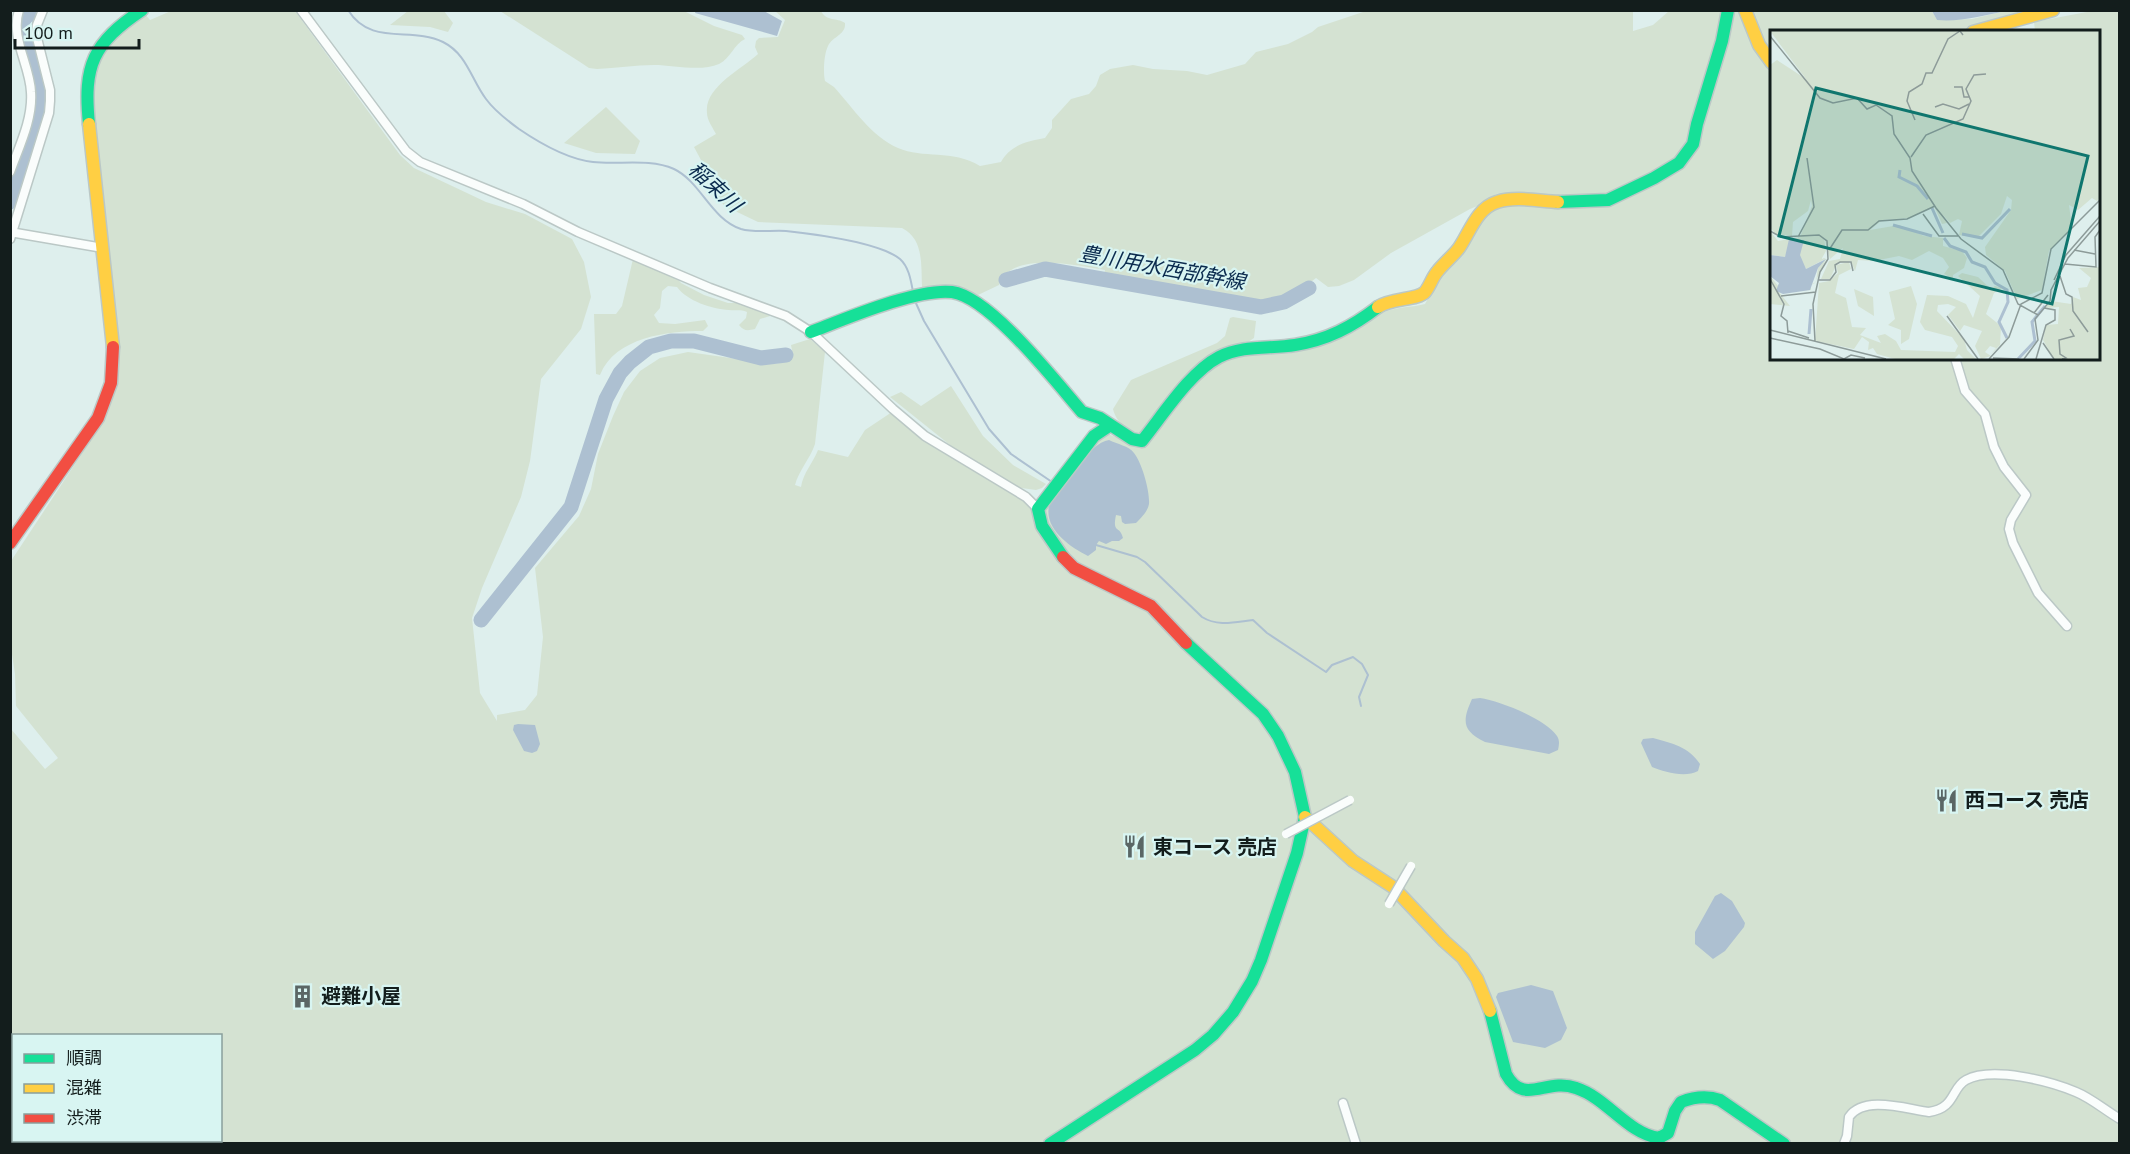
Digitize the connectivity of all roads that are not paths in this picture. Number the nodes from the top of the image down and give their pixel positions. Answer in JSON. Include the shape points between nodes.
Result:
{"nodes":[{"id":1,"x":19,"y":10,"type":"edge"},
{"id":2,"x":44,"y":10,"type":"edge"},
{"id":3,"x":142,"y":10,"type":"edge"},
{"id":4,"x":301,"y":10,"type":"edge"},
{"id":5,"x":1728,"y":10,"type":"edge"},
{"id":6,"x":1745,"y":10,"type":"edge"},
{"id":7,"x":2053,"y":10,"type":"edge"},
{"id":8,"x":1981,"y":30,"type":"edge"},
{"id":9,"x":1770,"y":61,"type":"edge"},
{"id":10,"x":10,"y":172,"type":"edge"},
{"id":11,"x":11,"y":235,"type":"edge"},
{"id":12,"x":103,"y":248,"type":"junction"},
{"id":13,"x":811,"y":332,"type":"junction"},
{"id":14,"x":1956,"y":360,"type":"edge"},
{"id":15,"x":1110,"y":426,"type":"junction"},
{"id":16,"x":1038,"y":509,"type":"junction"},
{"id":17,"x":10,"y":543,"type":"edge"},
{"id":18,"x":2067,"y":626,"type":"dead end"},
{"id":19,"x":1350,"y":800,"type":"dead end"},
{"id":20,"x":1305,"y":817,"type":"junction"},
{"id":21,"x":1286,"y":834,"type":"dead end"},
{"id":22,"x":1411,"y":866,"type":"dead end"},
{"id":23,"x":1389,"y":904,"type":"dead end"},
{"id":24,"x":1342,"y":1103,"type":"dead end"},
{"id":25,"x":2120,"y":1119,"type":"edge"},
{"id":26,"x":1050,"y":1143,"type":"edge"},
{"id":27,"x":1356,"y":1143,"type":"edge"},
{"id":28,"x":1784,"y":1143,"type":"edge"},
{"id":29,"x":1844,"y":1143,"type":"edge"}],
"edges":[{"from":1,"to":10,"type":"street","via":[[18,41],[31,103]]},
{"from":2,"to":11,"type":"street","via":[[36,34],[50,90],[49,113]]},
{"from":3,"to":12,"type":"street","via":[[108,35],[96,54],[89,77],[89,120]]},
{"from":4,"to":13,"type":"street","via":[[406,151],[420,162],[710,288],[786,316]]},
{"from":5,"to":15,"type":"street","via":[[1693,144],[1670,170],[1608,200],[1497,202],[1476,220],[1459,249],[1420,296],[1396,298],[1329,337],[1295,345],[1248,348],[1217,358],[1199,370],[1142,441]]},
{"from":6,"to":9,"type":"street","via":[[1755,38]]},
{"from":7,"to":8,"type":"street"},
{"from":11,"to":12,"type":"street"},
{"from":12,"to":17,"type":"street","via":[[113,349],[108,396],[92,428]]},
{"from":13,"to":15,"type":"street","via":[[914,295],[954,292],[993,313],[1076,407]]},
{"from":13,"to":16,"type":"street","via":[[925,436],[1026,497]]},
{"from":14,"to":18,"type":"street","via":[[1965,392],[1985,414],[2004,467],[2026,495],[2010,520],[2013,543],[2038,593]]},
{"from":15,"to":16,"type":"street","via":[[1094,436]]},
{"from":16,"to":20,"type":"street","via":[[1042,526],[1068,563],[1152,606],[1269,722],[1295,772]]},
{"from":19,"to":21,"type":"street","bridge":true},
{"from":20,"to":26,"type":"street","via":[[1261,960],[1233,1012],[1195,1050]]},
{"from":20,"to":28,"type":"street","via":[[1353,861],[1393,887],[1467,963],[1491,1013],[1496,1041],[1515,1087],[1524,1090],[1558,1084],[1586,1092],[1648,1137],[1657,1139],[1668,1133],[1682,1101],[1712,1096]]},
{"from":22,"to":23,"type":"street","bridge":true},
{"from":24,"to":27,"type":"street"},
{"from":25,"to":29,"type":"street","via":[[2076,1092],[2015,1075],[1994,1074],[1963,1082],[1953,1099],[1935,1112],[1875,1104],[1861,1107],[1849,1118]]}]}
